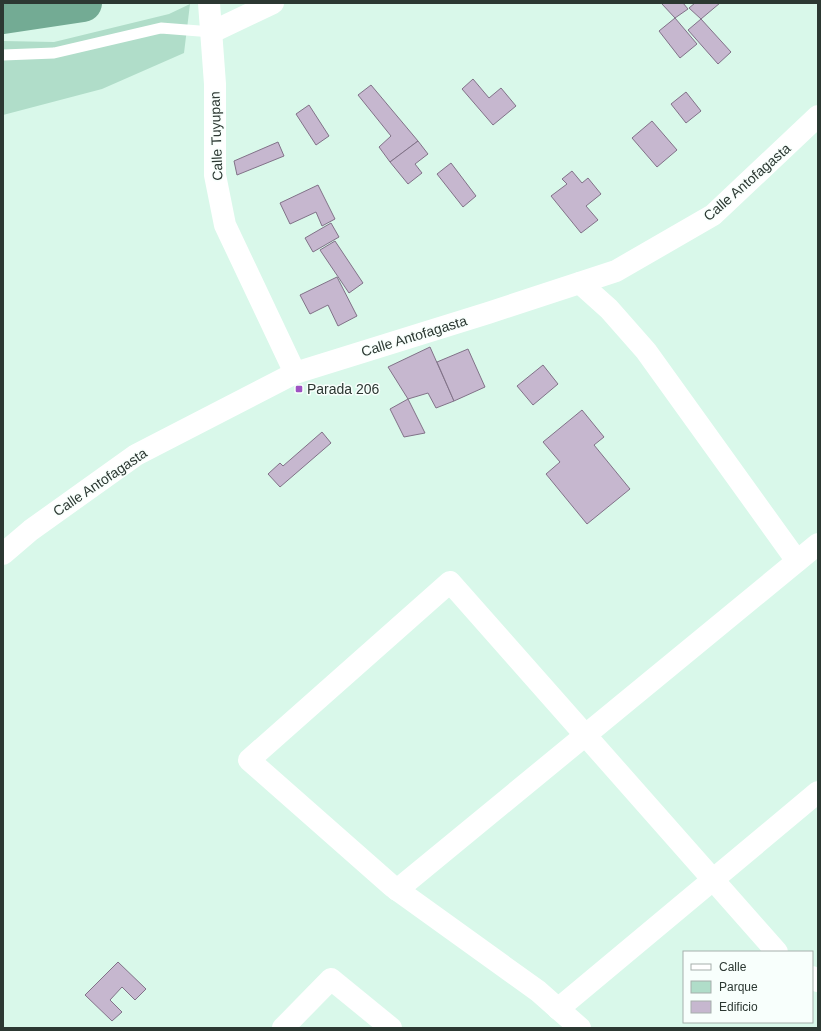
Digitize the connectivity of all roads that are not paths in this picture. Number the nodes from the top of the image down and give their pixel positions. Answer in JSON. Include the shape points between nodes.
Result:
{"nodes":[{"id":1,"x":208,"y":3,"type":"edge"},
{"id":2,"x":273,"y":3,"type":"edge"},
{"id":3,"x":212,"y":32,"type":"junction"},
{"id":4,"x":3,"y":56,"type":"edge"},
{"id":5,"x":818,"y":116,"type":"edge"},
{"id":6,"x":580,"y":283,"type":"junction"},
{"id":7,"x":295,"y":373,"type":"junction"},
{"id":8,"x":818,"y":544,"type":"edge"},
{"id":9,"x":3,"y":554,"type":"edge"},
{"id":10,"x":797,"y":562,"type":"junction"},
{"id":11,"x":586,"y":736,"type":"junction"},
{"id":12,"x":818,"y":792,"type":"edge"},
{"id":13,"x":713,"y":880,"type":"junction"},
{"id":14,"x":397,"y":890,"type":"junction"},
{"id":15,"x":776,"y":951,"type":"edge"},
{"id":16,"x":558,"y":1009,"type":"junction"},
{"id":17,"x":283,"y":1028,"type":"edge"},
{"id":18,"x":391,"y":1028,"type":"edge"},
{"id":19,"x":580,"y":1028,"type":"edge"}],
"edges":[{"from":1,"to":3,"type":"street","name":"Calle Tuyupan"},
{"from":2,"to":3,"type":"street"},
{"from":3,"to":4,"type":"lane","via":[[161,28],[54,53]]},
{"from":3,"to":7,"type":"street","name":"Calle Tuyupan","via":[[215,175],[225,226]]},
{"from":5,"to":6,"type":"street","name":"Calle Antofagasta","via":[[713,215],[616,271]]},
{"from":6,"to":7,"type":"street","name":"Calle Antofagasta"},
{"from":6,"to":10,"type":"street","via":[[609,309],[646,351]]},
{"from":7,"to":9,"type":"street","name":"Calle Antofagasta","via":[[136,455],[31,530]]},
{"from":8,"to":10,"type":"street"},
{"from":10,"to":11,"type":"street"},
{"from":11,"to":13,"type":"street"},
{"from":11,"to":14,"type":"street"},
{"from":11,"to":14,"type":"street","via":[[450,582],[249,760]]},
{"from":12,"to":13,"type":"street"},
{"from":13,"to":15,"type":"street"},
{"from":13,"to":16,"type":"street"},
{"from":14,"to":16,"type":"street","via":[[538,991]]},
{"from":16,"to":19,"type":"street"},
{"from":17,"to":18,"type":"street","via":[[331,979]]}]}
